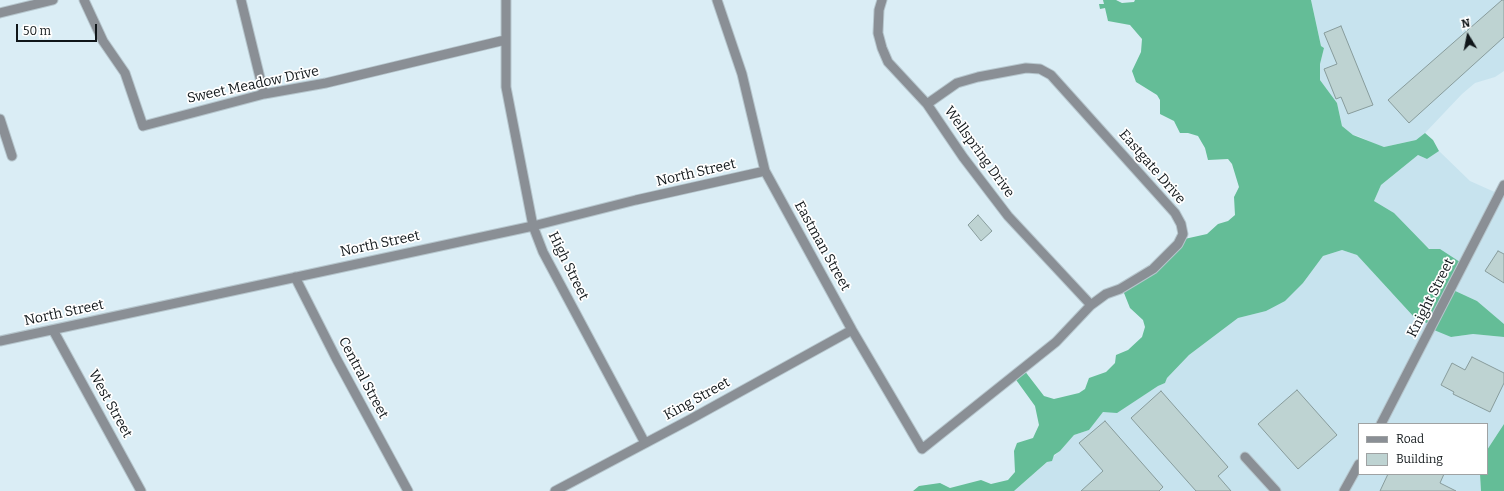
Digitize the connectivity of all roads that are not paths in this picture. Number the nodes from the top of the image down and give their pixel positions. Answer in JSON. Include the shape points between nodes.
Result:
{"nodes":[{"id":1,"x":53,"y":0,"type":"edge"},
{"id":2,"x":84,"y":0,"type":"edge"},
{"id":3,"x":241,"y":0,"type":"edge"},
{"id":4,"x":506,"y":0,"type":"edge"},
{"id":5,"x":717,"y":0,"type":"edge"},
{"id":6,"x":882,"y":0,"type":"edge"},
{"id":7,"x":0,"y":13,"type":"edge"},
{"id":8,"x":505,"y":40,"type":"junction"},
{"id":9,"x":264,"y":94,"type":"junction"},
{"id":10,"x":927,"y":104,"type":"junction"},
{"id":11,"x":0,"y":119,"type":"edge"},
{"id":12,"x":12,"y":156,"type":"dead end"},
{"id":13,"x":765,"y":171,"type":"junction"},
{"id":14,"x":1504,"y":185,"type":"edge"},
{"id":15,"x":533,"y":226,"type":"junction"},
{"id":16,"x":295,"y":277,"type":"junction"},
{"id":17,"x":1092,"y":305,"type":"junction"},
{"id":18,"x":53,"y":330,"type":"junction"},
{"id":19,"x":852,"y":330,"type":"junction"},
{"id":20,"x":0,"y":341,"type":"edge"},
{"id":21,"x":1382,"y":423,"type":"edge"},
{"id":22,"x":645,"y":443,"type":"junction"},
{"id":23,"x":922,"y":449,"type":"joint"},
{"id":24,"x":1245,"y":457,"type":"dead end"},
{"id":25,"x":1358,"y":466,"type":"edge"},
{"id":26,"x":142,"y":491,"type":"edge"},
{"id":27,"x":408,"y":491,"type":"edge"},
{"id":28,"x":555,"y":491,"type":"edge"},
{"id":29,"x":1276,"y":491,"type":"edge"},
{"id":30,"x":1344,"y":491,"type":"edge"}],
"edges":[{"from":1,"to":7,"type":"street"},
{"from":2,"to":9,"type":"street","name":"Sweet Meadow Drive","via":[[103,41],[125,73],[143,126]]},
{"from":3,"to":9,"type":"street"},
{"from":4,"to":8,"type":"street","name":"High Street"},
{"from":5,"to":13,"type":"street","name":"Eastman Street","via":[[742,74]]},
{"from":6,"to":10,"type":"street","name":"Wellspring Drive","via":[[878,21],[882,48],[888,62]]},
{"from":8,"to":9,"type":"street","name":"Sweet Meadow Drive","via":[[326,84]]},
{"from":8,"to":15,"type":"street","name":"High Street","via":[[506,87]]},
{"from":10,"to":17,"type":"street","name":"Wellspring Drive","via":[[1008,216]]},
{"from":10,"to":17,"type":"street","name":"Eastgate Drive","via":[[957,83],[1026,68],[1040,69],[1051,75],[1175,213],[1183,234],[1178,244],[1153,269],[1120,289],[1106,294]]},
{"from":11,"to":12,"type":"street"},
{"from":13,"to":15,"type":"street","name":"North Street"},
{"from":13,"to":19,"type":"street","name":"Eastman Street"},
{"from":14,"to":21,"type":"street","name":"Knight Street"},
{"from":15,"to":16,"type":"street","name":"North Street"},
{"from":15,"to":22,"type":"street","name":"High Street","via":[[546,259]]},
{"from":16,"to":18,"type":"street","name":"North Street"},
{"from":16,"to":27,"type":"street","name":"Central Street"},
{"from":17,"to":23,"type":"street","name":"Eastgate Drive","via":[[1056,342]]},
{"from":18,"to":20,"type":"street","name":"North Street"},
{"from":18,"to":26,"type":"street","name":"West Street"},
{"from":19,"to":22,"type":"street","name":"King Street"},
{"from":19,"to":23,"type":"street","name":"Eastman Street"},
{"from":22,"to":28,"type":"street","name":"King Street"},
{"from":24,"to":29,"type":"street"},
{"from":25,"to":30,"type":"street"}]}
